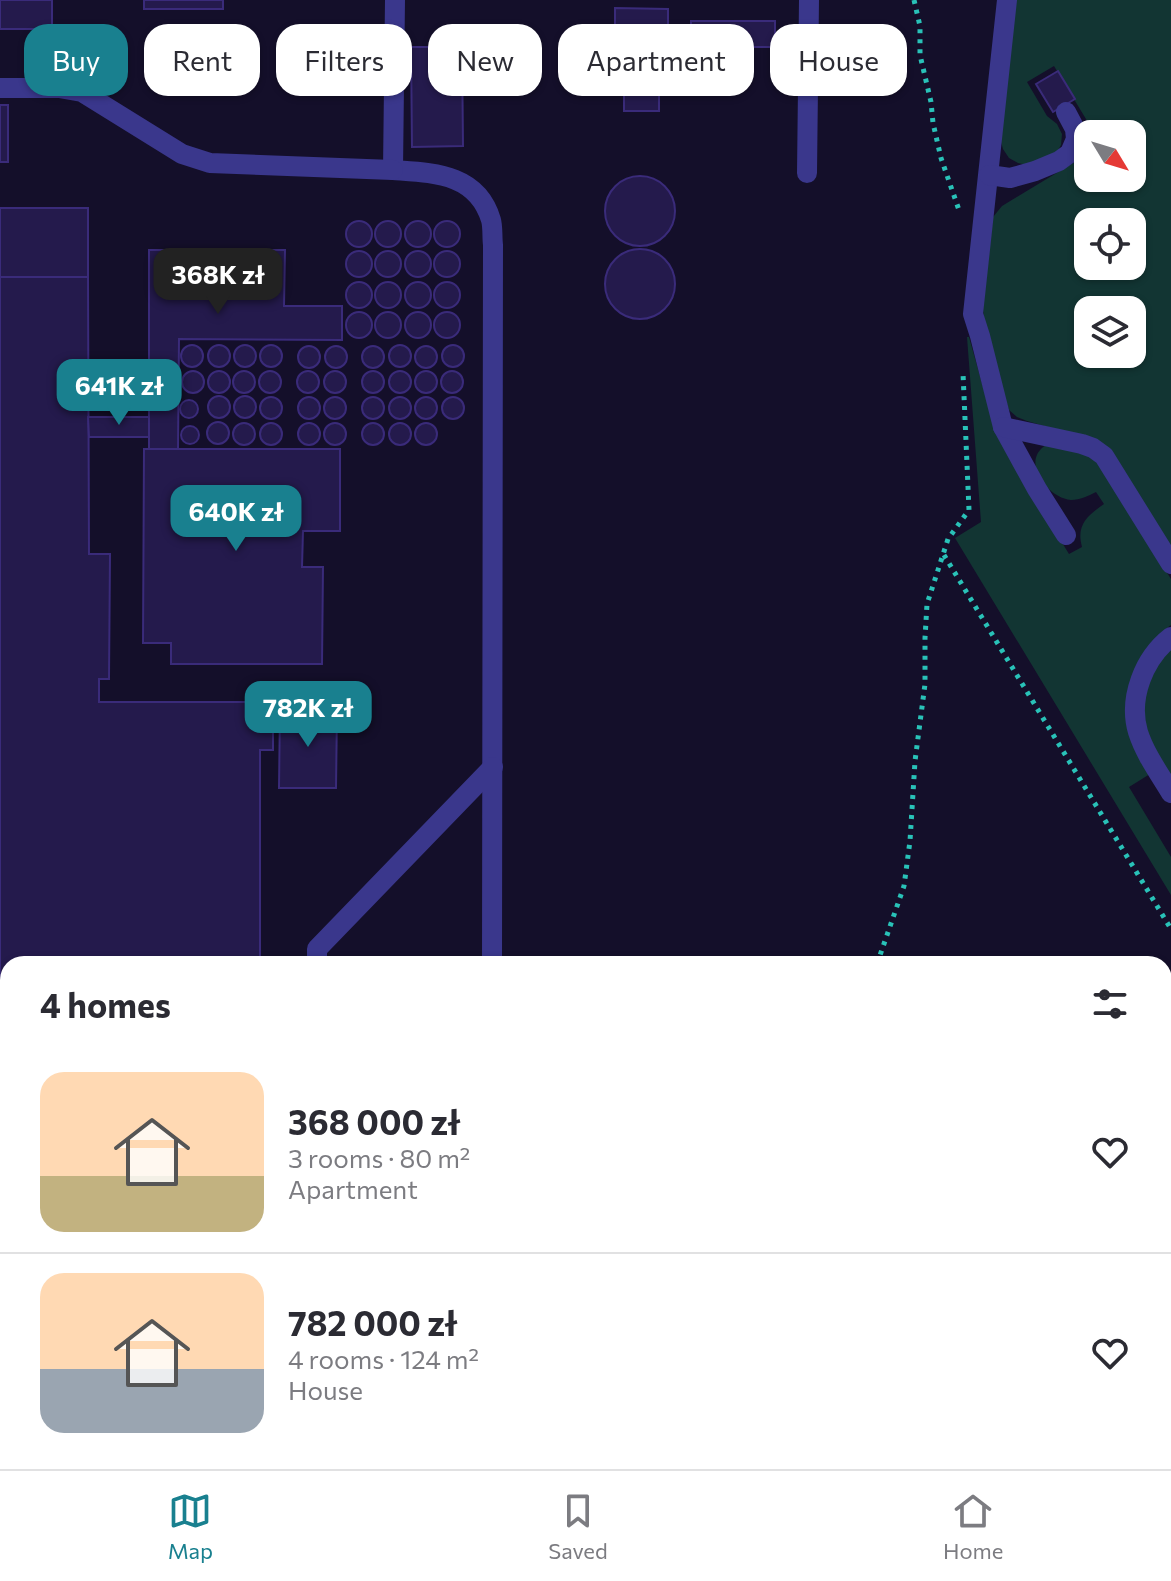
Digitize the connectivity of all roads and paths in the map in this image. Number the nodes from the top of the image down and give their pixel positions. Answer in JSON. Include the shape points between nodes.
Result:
{"nodes":[{"id":1,"x":395,"y":0,"type":"edge"},
{"id":2,"x":809,"y":0,"type":"edge"},
{"id":3,"x":914,"y":0,"type":"edge"},
{"id":4,"x":1007,"y":0,"type":"edge"},
{"id":5,"x":0,"y":88,"type":"edge"},
{"id":6,"x":1066,"y":112,"type":"dead end"},
{"id":7,"x":393,"y":170,"type":"junction"},
{"id":8,"x":807,"y":173,"type":"dead end"},
{"id":9,"x":989,"y":175,"type":"junction"},
{"id":10,"x":962,"y":219,"type":"dead end"},
{"id":11,"x":963,"y":368,"type":"dead end"},
{"id":12,"x":1003,"y":427,"type":"junction"},
{"id":13,"x":1066,"y":535,"type":"dead end"},
{"id":14,"x":943,"y":554,"type":"junction"},
{"id":15,"x":1171,"y":564,"type":"edge"},
{"id":16,"x":1171,"y":637,"type":"edge"},
{"id":17,"x":493,"y":767,"type":"junction"},
{"id":18,"x":1171,"y":793,"type":"edge"},
{"id":19,"x":1171,"y":929,"type":"edge"},
{"id":20,"x":317,"y":956,"type":"edge"},
{"id":21,"x":492,"y":956,"type":"edge"},
{"id":22,"x":880,"y":956,"type":"edge"}],
"edges":[{"from":1,"to":7,"type":"lane"},
{"from":2,"to":8,"type":"lane"},
{"from":3,"to":10,"type":"path","via":[[933,123]]},
{"from":4,"to":9,"type":"lane"},
{"from":5,"to":7,"type":"lane","via":[[82,92],[182,154],[210,163]]},
{"from":6,"to":9,"type":"lane","via":[[1076,139],[1070,153],[1010,178]]},
{"from":7,"to":17,"type":"lane","via":[[458,179],[479,195],[491,220]]},
{"from":9,"to":12,"type":"lane","via":[[973,314]]},
{"from":11,"to":14,"type":"path","via":[[969,510]]},
{"from":12,"to":13,"type":"lane"},
{"from":12,"to":15,"type":"lane","via":[[1082,444],[1104,456]]},
{"from":14,"to":19,"type":"path"},
{"from":14,"to":22,"type":"path","via":[[927,604],[925,684],[904,886]]},
{"from":16,"to":18,"type":"lane","via":[[1147,665],[1136,700],[1138,730]]},
{"from":17,"to":20,"type":"lane","via":[[317,949]]},
{"from":17,"to":21,"type":"lane"}]}
